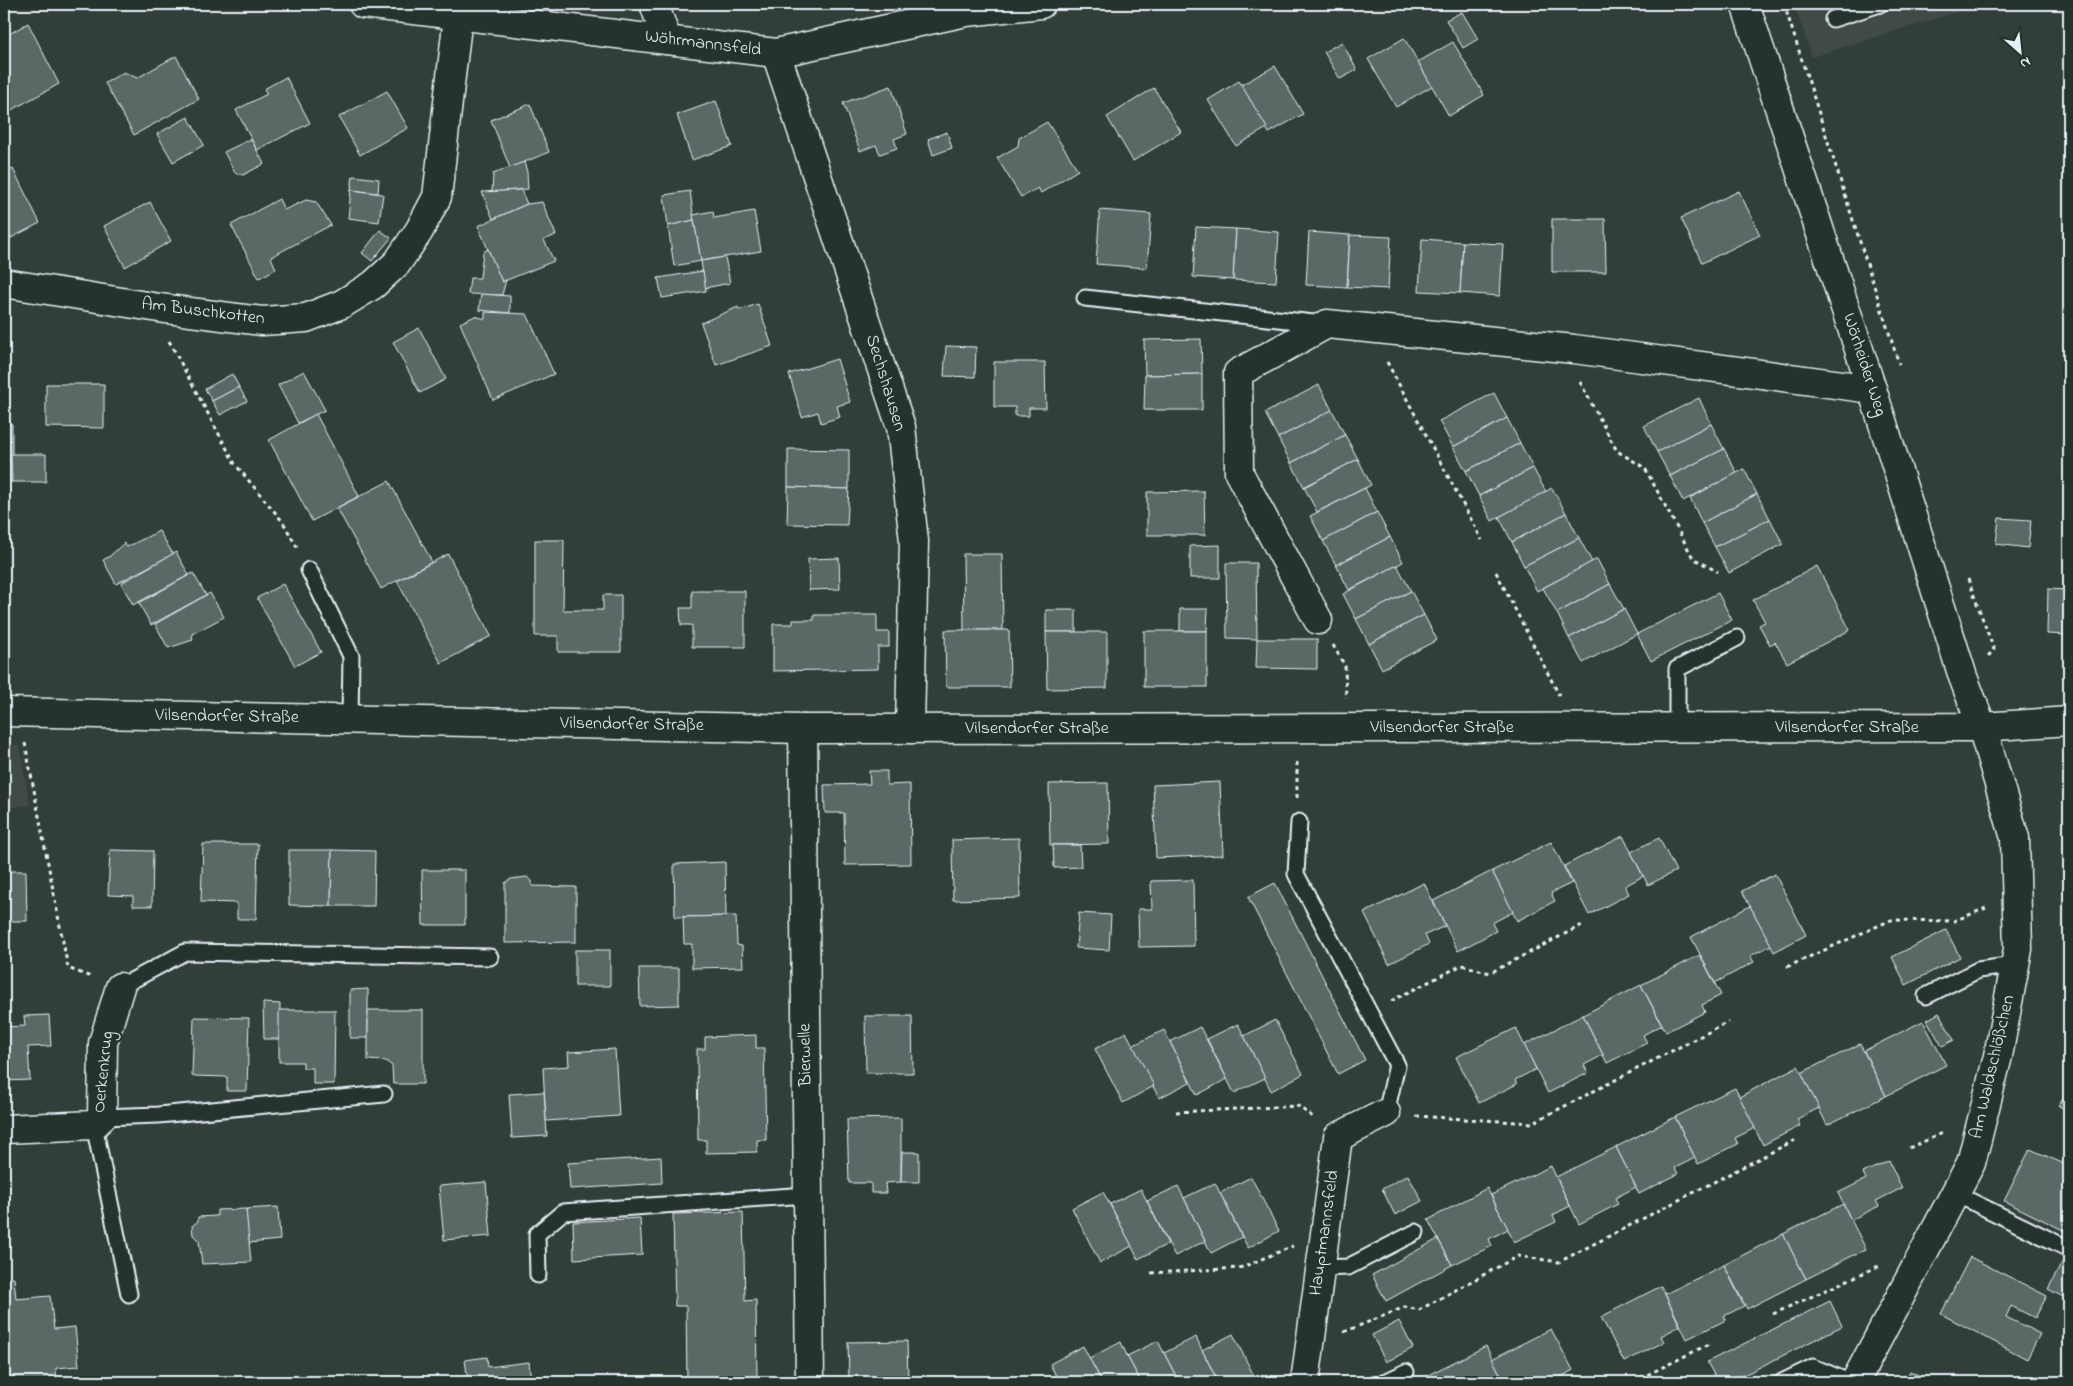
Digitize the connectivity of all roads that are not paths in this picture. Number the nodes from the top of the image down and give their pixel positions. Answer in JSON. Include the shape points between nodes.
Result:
{"nodes":[{"id":1,"x":363,"y":4,"type":"edge"},
{"id":2,"x":654,"y":4,"type":"edge"},
{"id":3,"x":1041,"y":4,"type":"edge"},
{"id":4,"x":1744,"y":4,"type":"edge"},
{"id":5,"x":1880,"y":4,"type":"edge"},
{"id":6,"x":458,"y":16,"type":"junction"},
{"id":7,"x":1833,"y":19,"type":"dead end"},
{"id":8,"x":667,"y":40,"type":"junction"},
{"id":9,"x":776,"y":53,"type":"junction"},
{"id":10,"x":4,"y":284,"type":"edge"},
{"id":11,"x":1085,"y":298,"type":"dead end"},
{"id":12,"x":1327,"y":324,"type":"junction"},
{"id":13,"x":1872,"y":389,"type":"junction"},
{"id":14,"x":309,"y":570,"type":"road end"},
{"id":15,"x":1318,"y":620,"type":"road end"},
{"id":16,"x":1737,"y":638,"type":"dead end"},
{"id":17,"x":11,"y":713,"type":"edge"},
{"id":18,"x":350,"y":720,"type":"junction"},
{"id":19,"x":2069,"y":721,"type":"edge"},
{"id":20,"x":1982,"y":727,"type":"junction"},
{"id":21,"x":1677,"y":728,"type":"junction"},
{"id":22,"x":803,"y":729,"type":"junction"},
{"id":23,"x":910,"y":729,"type":"junction"},
{"id":24,"x":1299,"y":822,"type":"road end"},
{"id":25,"x":490,"y":957,"type":"dead end"},
{"id":26,"x":2015,"y":965,"type":"junction"},
{"id":27,"x":120,"y":987,"type":"joint"},
{"id":28,"x":1926,"y":996,"type":"dead end"},
{"id":29,"x":384,"y":1094,"type":"dead end"},
{"id":30,"x":1386,"y":1113,"type":"joint"},
{"id":31,"x":98,"y":1121,"type":"junction"},
{"id":32,"x":4,"y":1129,"type":"edge"},
{"id":33,"x":1954,"y":1193,"type":"junction"},
{"id":34,"x":807,"y":1195,"type":"junction"},
{"id":35,"x":1416,"y":1232,"type":"dead end"},
{"id":36,"x":2069,"y":1249,"type":"edge"},
{"id":37,"x":1320,"y":1268,"type":"junction"},
{"id":38,"x":538,"y":1275,"type":"dead end"},
{"id":39,"x":129,"y":1294,"type":"dead end"},
{"id":40,"x":1406,"y":1372,"type":"dead end"},
{"id":41,"x":810,"y":1382,"type":"edge"},
{"id":42,"x":1305,"y":1382,"type":"edge"},
{"id":43,"x":1385,"y":1382,"type":"edge"},
{"id":44,"x":1782,"y":1382,"type":"edge"},
{"id":45,"x":1849,"y":1382,"type":"edge"},
{"id":46,"x":1855,"y":1382,"type":"edge"}],
"edges":[{"from":1,"to":6,"type":"street","name":"Wöhrmannsfeld"},
{"from":2,"to":8,"type":"street"},
{"from":3,"to":9,"type":"street","name":"Wöhrmannsfeld","via":[[966,12]]},
{"from":4,"to":13,"type":"street","name":"Wörheider Weg"},
{"from":5,"to":7,"type":"lane"},
{"from":6,"to":8,"type":"street","name":"Wöhrmannsfeld"},
{"from":6,"to":10,"type":"street","name":"Am Buschkotten","via":[[437,197],[397,263],[373,285],[342,304],[306,318],[262,322]]},
{"from":8,"to":9,"type":"street","name":"Wöhrmannsfeld"},
{"from":9,"to":23,"type":"street","name":"Sechshausen","via":[[901,428],[914,540]]},
{"from":11,"to":12,"type":"lane"},
{"from":12,"to":13,"type":"street","via":[[1574,349]]},
{"from":12,"to":15,"type":"street","via":[[1238,373],[1239,473]]},
{"from":13,"to":20,"type":"street","name":"Wörheider Weg"},
{"from":14,"to":18,"type":"lane","via":[[351,656]]},
{"from":16,"to":21,"type":"lane","via":[[1678,669]]},
{"from":17,"to":18,"type":"street","name":"Vilsendorfer Straße"},
{"from":18,"to":22,"type":"street","name":"Vilsendorfer Straße"},
{"from":19,"to":20,"type":"street","name":"Vilsendorfer Straße"},
{"from":20,"to":21,"type":"street","name":"Vilsendorfer Straße"},
{"from":20,"to":26,"type":"street","name":"Am Waldschlößchen","via":[[2015,838],[2018,949]]},
{"from":21,"to":23,"type":"street","name":"Vilsendorfer Straße"},
{"from":22,"to":23,"type":"street","name":"Vilsendorfer Straße"},
{"from":22,"to":34,"type":"street","name":"Bierwelle"},
{"from":24,"to":30,"type":"lane","via":[[1296,874],[1397,1065]]},
{"from":25,"to":27,"type":"lane","via":[[185,952]]},
{"from":26,"to":28,"type":"lane","via":[[1978,970]]},
{"from":26,"to":33,"type":"street","name":"Am Waldschlößchen","via":[[1998,1056],[1971,1163]]},
{"from":27,"to":31,"type":"street","name":"Oerkenkrug","via":[[103,1042]]},
{"from":29,"to":31,"type":"lane"},
{"from":30,"to":37,"type":"street","name":"Hauptmannsfeld","via":[[1338,1137]]},
{"from":31,"to":32,"type":"street","name":"Oerkenkrug"},
{"from":31,"to":39,"type":"lane"},
{"from":33,"to":36,"type":"lane"},
{"from":33,"to":46,"type":"street","name":"Am Waldschlößchen"},
{"from":34,"to":38,"type":"lane","via":[[563,1212],[537,1234]]},
{"from":34,"to":41,"type":"street","name":"Bierwelle"},
{"from":35,"to":37,"type":"lane","via":[[1348,1267]]},
{"from":37,"to":42,"type":"street","name":"Hauptmannsfeld"},
{"from":40,"to":43,"type":"lane"},
{"from":44,"to":45,"type":"lane","via":[[1813,1367]]}]}
